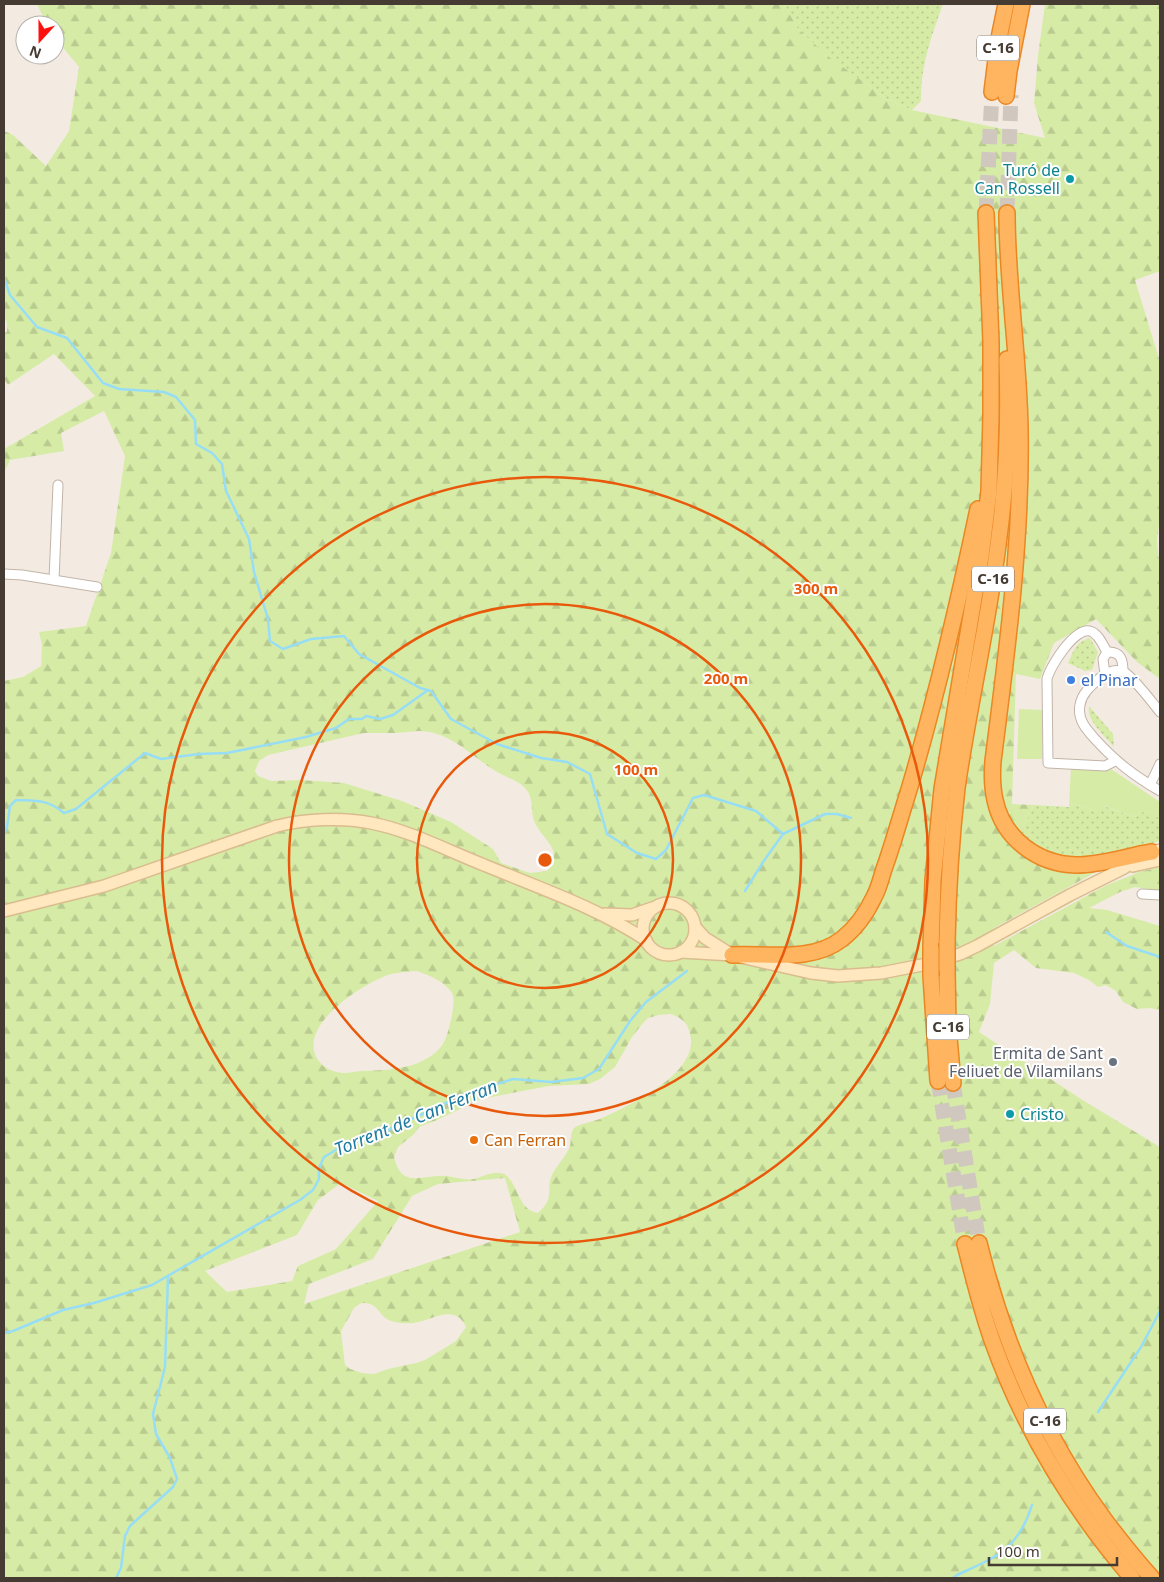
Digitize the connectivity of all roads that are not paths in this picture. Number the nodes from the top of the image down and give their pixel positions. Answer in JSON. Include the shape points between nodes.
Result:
{"nodes":[{"id":1,"x":1006,"y":4,"type":"edge"},
{"id":2,"x":1022,"y":4,"type":"edge"},
{"id":3,"x":998,"y":213,"type":"junction"},
{"id":4,"x":989,"y":469,"type":"junction"},
{"id":5,"x":58,"y":484,"type":"dead end"},
{"id":6,"x":4,"y":574,"type":"edge"},
{"id":7,"x":54,"y":580,"type":"junction"},
{"id":8,"x":96,"y":588,"type":"dead end"},
{"id":9,"x":1107,"y":652,"type":"junction"},
{"id":10,"x":1123,"y":672,"type":"junction"},
{"id":11,"x":1105,"y":674,"type":"junction"},
{"id":12,"x":1160,"y":712,"type":"edge"},
{"id":13,"x":1116,"y":761,"type":"junction"},
{"id":14,"x":1160,"y":764,"type":"edge"},
{"id":15,"x":1150,"y":785,"type":"junction"},
{"id":16,"x":1160,"y":791,"type":"edge"},
{"id":17,"x":1158,"y":854,"type":"edge"},
{"id":18,"x":1142,"y":894,"type":"dead end"},
{"id":19,"x":1160,"y":895,"type":"edge"},
{"id":20,"x":652,"y":908,"type":"junction"},
{"id":21,"x":4,"y":911,"type":"edge"},
{"id":22,"x":603,"y":914,"type":"junction"},
{"id":23,"x":695,"y":927,"type":"junction"},
{"id":24,"x":646,"y":940,"type":"junction"},
{"id":25,"x":681,"y":952,"type":"junction"},
{"id":26,"x":732,"y":955,"type":"junction"},
{"id":27,"x":1132,"y":1578,"type":"edge"},
{"id":28,"x":1152,"y":1578,"type":"edge"}],
"edges":[{"from":1,"to":2,"type":"highway","number":"C-16","via":[[998,43],[1003,95]]},
{"from":3,"to":4,"type":"highway","number":"C-16"},
{"from":3,"to":4,"type":"highway","number":"C-16","bridge":true,"via":[[1008,395],[1007,451],[996,563],[958,788],[948,883],[945,1082],[931,976],[934,880],[940,804],[981,556]]},
{"from":3,"to":17,"type":"highway","via":[[1012,304],[1019,388],[1020,508],[993,767],[995,801],[1002,820],[1019,843],[1036,855],[1056,862],[1096,863]]},
{"from":4,"to":26,"type":"highway","via":[[926,733],[875,896],[864,916],[842,939],[819,951],[801,955]]},
{"from":5,"to":7,"type":"street"},
{"from":6,"to":7,"type":"street"},
{"from":7,"to":8,"type":"street"},
{"from":9,"to":10,"type":"street","via":[[1121,656]]},
{"from":9,"to":11,"type":"street","via":[[1103,659]]},
{"from":9,"to":13,"type":"street","via":[[1098,636],[1084,630],[1076,635],[1052,666],[1047,679],[1048,763],[1105,766]]},
{"from":10,"to":11,"type":"street","via":[[1113,670]]},
{"from":10,"to":12,"type":"street"},
{"from":11,"to":13,"type":"street","via":[[1083,695],[1080,714],[1086,728]]},
{"from":13,"to":15,"type":"street"},
{"from":14,"to":15,"type":"street"},
{"from":15,"to":16,"type":"street"},
{"from":17,"to":26,"type":"main road","via":[[1139,858],[960,954],[922,965],[881,973],[838,976]]},
{"from":18,"to":19,"type":"street"},
{"from":20,"to":22,"type":"main road","via":[[632,915]]},
{"from":20,"to":23,"type":"main road","via":[[666,903],[678,904],[689,913]]},
{"from":20,"to":24,"type":"main road","via":[[643,925]]},
{"from":21,"to":22,"type":"main road","via":[[104,886],[277,826],[333,820],[370,822],[396,830]]},
{"from":22,"to":24,"type":"main road"},
{"from":23,"to":25,"type":"main road","via":[[691,942]]},
{"from":23,"to":26,"type":"main road","via":[[705,938]]},
{"from":24,"to":25,"type":"main road","via":[[659,953]]},
{"from":25,"to":26,"type":"main road"},
{"from":27,"to":28,"type":"highway","number":"C-16","via":[[1070,1496],[1009,1383],[992,1339],[972,1244],[985,1268],[1006,1334],[1056,1444],[1104,1518]]}]}
